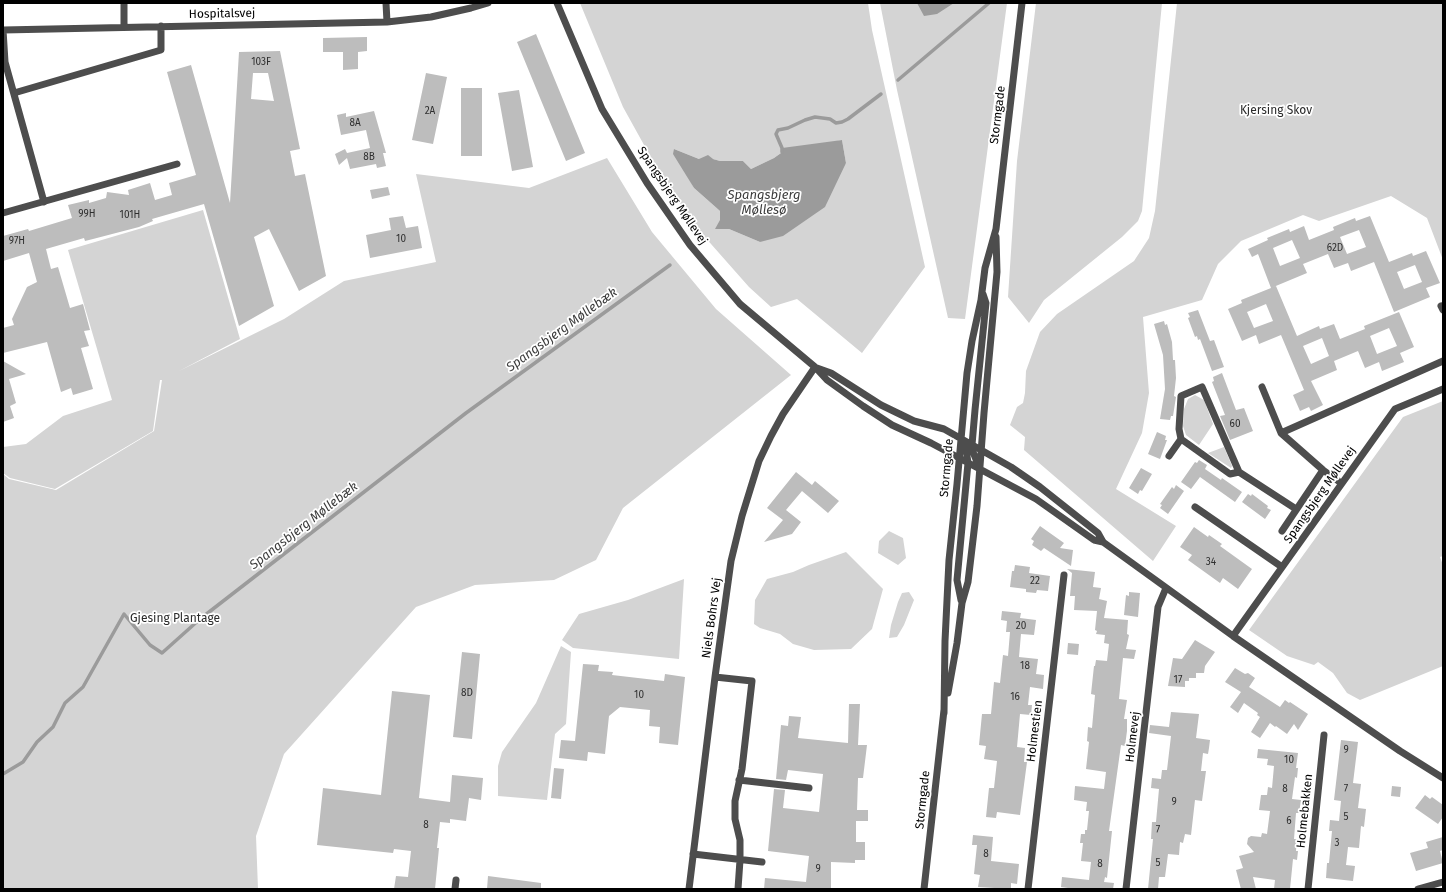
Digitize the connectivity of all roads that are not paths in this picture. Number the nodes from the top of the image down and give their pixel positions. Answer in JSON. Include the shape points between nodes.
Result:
{"nodes":[{"id":1,"x":124,"y":3,"type":"edge"},
{"id":2,"x":386,"y":3,"type":"edge"},
{"id":3,"x":488,"y":3,"type":"edge"},
{"id":4,"x":557,"y":3,"type":"edge"},
{"id":5,"x":1022,"y":3,"type":"edge"},
{"id":6,"x":387,"y":22,"type":"junction"},
{"id":7,"x":161,"y":26,"type":"junction"},
{"id":8,"x":124,"y":27,"type":"junction"},
{"id":9,"x":3,"y":30,"type":"edge"},
{"id":10,"x":14,"y":93,"type":"junction"},
{"id":11,"x":177,"y":164,"type":"dead end"},
{"id":12,"x":44,"y":202,"type":"junction"},
{"id":13,"x":3,"y":213,"type":"edge"},
{"id":14,"x":996,"y":229,"type":"junction"},
{"id":15,"x":982,"y":292,"type":"junction"},
{"id":16,"x":1443,"y":361,"type":"edge"},
{"id":17,"x":815,"y":367,"type":"junction"},
{"id":18,"x":1262,"y":387,"type":"dead end"},
{"id":19,"x":1443,"y":389,"type":"edge"},
{"id":20,"x":1281,"y":433,"type":"junction"},
{"id":21,"x":961,"y":439,"type":"junction"},
{"id":22,"x":1181,"y":439,"type":"junction"},
{"id":23,"x":972,"y":445,"type":"junction"},
{"id":24,"x":981,"y":450,"type":"junction"},
{"id":25,"x":1168,"y":456,"type":"dead end"},
{"id":26,"x":960,"y":458,"type":"junction"},
{"id":27,"x":968,"y":463,"type":"junction"},
{"id":28,"x":980,"y":469,"type":"junction"},
{"id":29,"x":1323,"y":470,"type":"junction"},
{"id":30,"x":1239,"y":472,"type":"junction"},
{"id":31,"x":1341,"y":484,"type":"junction"},
{"id":32,"x":1195,"y":507,"type":"dead end"},
{"id":33,"x":1296,"y":509,"type":"junction"},
{"id":34,"x":1282,"y":531,"type":"dead end"},
{"id":35,"x":1103,"y":542,"type":"junction"},
{"id":36,"x":1282,"y":567,"type":"junction"},
{"id":37,"x":1064,"y":575,"type":"dead end"},
{"id":38,"x":1166,"y":588,"type":"junction"},
{"id":39,"x":962,"y":603,"type":"junction"},
{"id":40,"x":1233,"y":636,"type":"junction"},
{"id":41,"x":715,"y":677,"type":"junction"},
{"id":42,"x":944,"y":712,"type":"junction"},
{"id":43,"x":1324,"y":736,"type":"dead end"},
{"id":44,"x":1443,"y":778,"type":"edge"},
{"id":45,"x":739,"y":780,"type":"junction"},
{"id":46,"x":809,"y":788,"type":"dead end"},
{"id":47,"x":693,"y":854,"type":"junction"},
{"id":48,"x":740,"y":860,"type":"junction"},
{"id":49,"x":762,"y":862,"type":"dead end"},
{"id":50,"x":456,"y":880,"type":"dead end"},
{"id":51,"x":1443,"y":882,"type":"edge"},
{"id":52,"x":455,"y":889,"type":"edge"},
{"id":53,"x":689,"y":889,"type":"edge"},
{"id":54,"x":738,"y":889,"type":"edge"},
{"id":55,"x":924,"y":889,"type":"edge"},
{"id":56,"x":1028,"y":889,"type":"edge"},
{"id":57,"x":1126,"y":889,"type":"edge"},
{"id":58,"x":1308,"y":889,"type":"edge"},
{"id":59,"x":1418,"y":889,"type":"edge"}],
"edges":[{"from":1,"to":8,"type":"street"},
{"from":2,"to":6,"type":"street"},
{"from":3,"to":6,"type":"street","name":"Hospitalsvej","via":[[431,17]]},
{"from":4,"to":17,"type":"street","name":"Spangsbjerg Møllevej","via":[[602,109],[647,183],[690,245],[740,304]]},
{"from":5,"to":14,"type":"street","name":"Stormgade"},
{"from":6,"to":7,"type":"street","name":"Hospitalsvej"},
{"from":7,"to":8,"type":"street","name":"Hospitalsvej"},
{"from":7,"to":10,"type":"street","via":[[161,50]]},
{"from":8,"to":9,"type":"street","name":"Hospitalsvej"},
{"from":9,"to":10,"type":"street","via":[[5,62]]},
{"from":10,"to":12,"type":"street"},
{"from":11,"to":12,"type":"street"},
{"from":12,"to":13,"type":"street"},
{"from":14,"to":15,"type":"street","name":"Stormgade","via":[[985,268]]},
{"from":14,"to":24,"type":"street","name":"Stormgade","via":[[997,272]]},
{"from":15,"to":21,"type":"street","name":"Stormgade","via":[[967,373]]},
{"from":15,"to":23,"type":"street","via":[[986,303]]},
{"from":16,"to":20,"type":"street"},
{"from":17,"to":21,"type":"street","name":"Spangsbjerg Møllevej","via":[[831,373],[881,405],[914,421],[944,429]]},
{"from":17,"to":26,"type":"street","name":"Spangsbjerg Møllevej","via":[[827,380],[892,425]]},
{"from":17,"to":41,"type":"street","name":"Niels Bohrs Vej","via":[[782,414],[757,467],[731,561]]},
{"from":18,"to":20,"type":"street"},
{"from":19,"to":31,"type":"street","name":"Spangsbjerg Møllevej","via":[[1395,409]]},
{"from":20,"to":29,"type":"street"},
{"from":21,"to":23,"type":"street","name":"Spangsbjerg Møllevej"},
{"from":21,"to":26,"type":"street","name":"Stormgade"},
{"from":21,"to":27,"type":"street"},
{"from":22,"to":25,"type":"street"},
{"from":22,"to":30,"type":"street","via":[[1230,474]]},
{"from":22,"to":30,"type":"street","via":[[1181,396],[1202,387]]},
{"from":23,"to":24,"type":"street","name":"Spangsbjerg Møllevej"},
{"from":23,"to":28,"type":"street"},
{"from":24,"to":28,"type":"street","name":"Stormgade"},
{"from":24,"to":35,"type":"street","name":"Spangsbjerg Møllevej","via":[[1040,487],[1098,533]]},
{"from":26,"to":27,"type":"street","name":"Spangsbjerg Møllevej"},
{"from":26,"to":42,"type":"street","name":"Stormgade","via":[[949,560]]},
{"from":27,"to":28,"type":"street","name":"Spangsbjerg Møllevej"},
{"from":27,"to":39,"type":"street","via":[[957,580]]},
{"from":28,"to":35,"type":"street","name":"Spangsbjerg Møllevej","via":[[1036,499],[1094,540]]},
{"from":28,"to":39,"type":"street","name":"Stormgade","via":[[968,582]]},
{"from":29,"to":31,"type":"street"},
{"from":29,"to":33,"type":"street"},
{"from":30,"to":33,"type":"street"},
{"from":31,"to":36,"type":"street","name":"Spangsbjerg Møllevej"},
{"from":32,"to":36,"type":"street"},
{"from":33,"to":34,"type":"street"},
{"from":35,"to":38,"type":"street","name":"Spangsbjerg Møllevej"},
{"from":36,"to":40,"type":"street","name":"Spangsbjerg Møllevej"},
{"from":37,"to":56,"type":"street","name":"Holmestien"},
{"from":38,"to":40,"type":"street","name":"Spangsbjerg Møllevej"},
{"from":38,"to":57,"type":"street","name":"Holmevej","via":[[1158,607]]},
{"from":39,"to":42,"type":"street","name":"Stormgade"},
{"from":40,"to":44,"type":"street","name":"Spangsbjerg Møllevej"},
{"from":41,"to":45,"type":"street","via":[[752,682]]},
{"from":41,"to":47,"type":"street","name":"Niels Bohrs Vej"},
{"from":42,"to":55,"type":"street","name":"Stormgade"},
{"from":43,"to":58,"type":"street","name":"Holmebakken"},
{"from":45,"to":46,"type":"street"},
{"from":45,"to":48,"type":"street","via":[[735,819],[740,840]]},
{"from":47,"to":48,"type":"street"},
{"from":47,"to":53,"type":"street","name":"Niels Bohrs Vej"},
{"from":48,"to":49,"type":"street"},
{"from":48,"to":54,"type":"street"},
{"from":50,"to":52,"type":"street"},
{"from":51,"to":59,"type":"street"}]}
